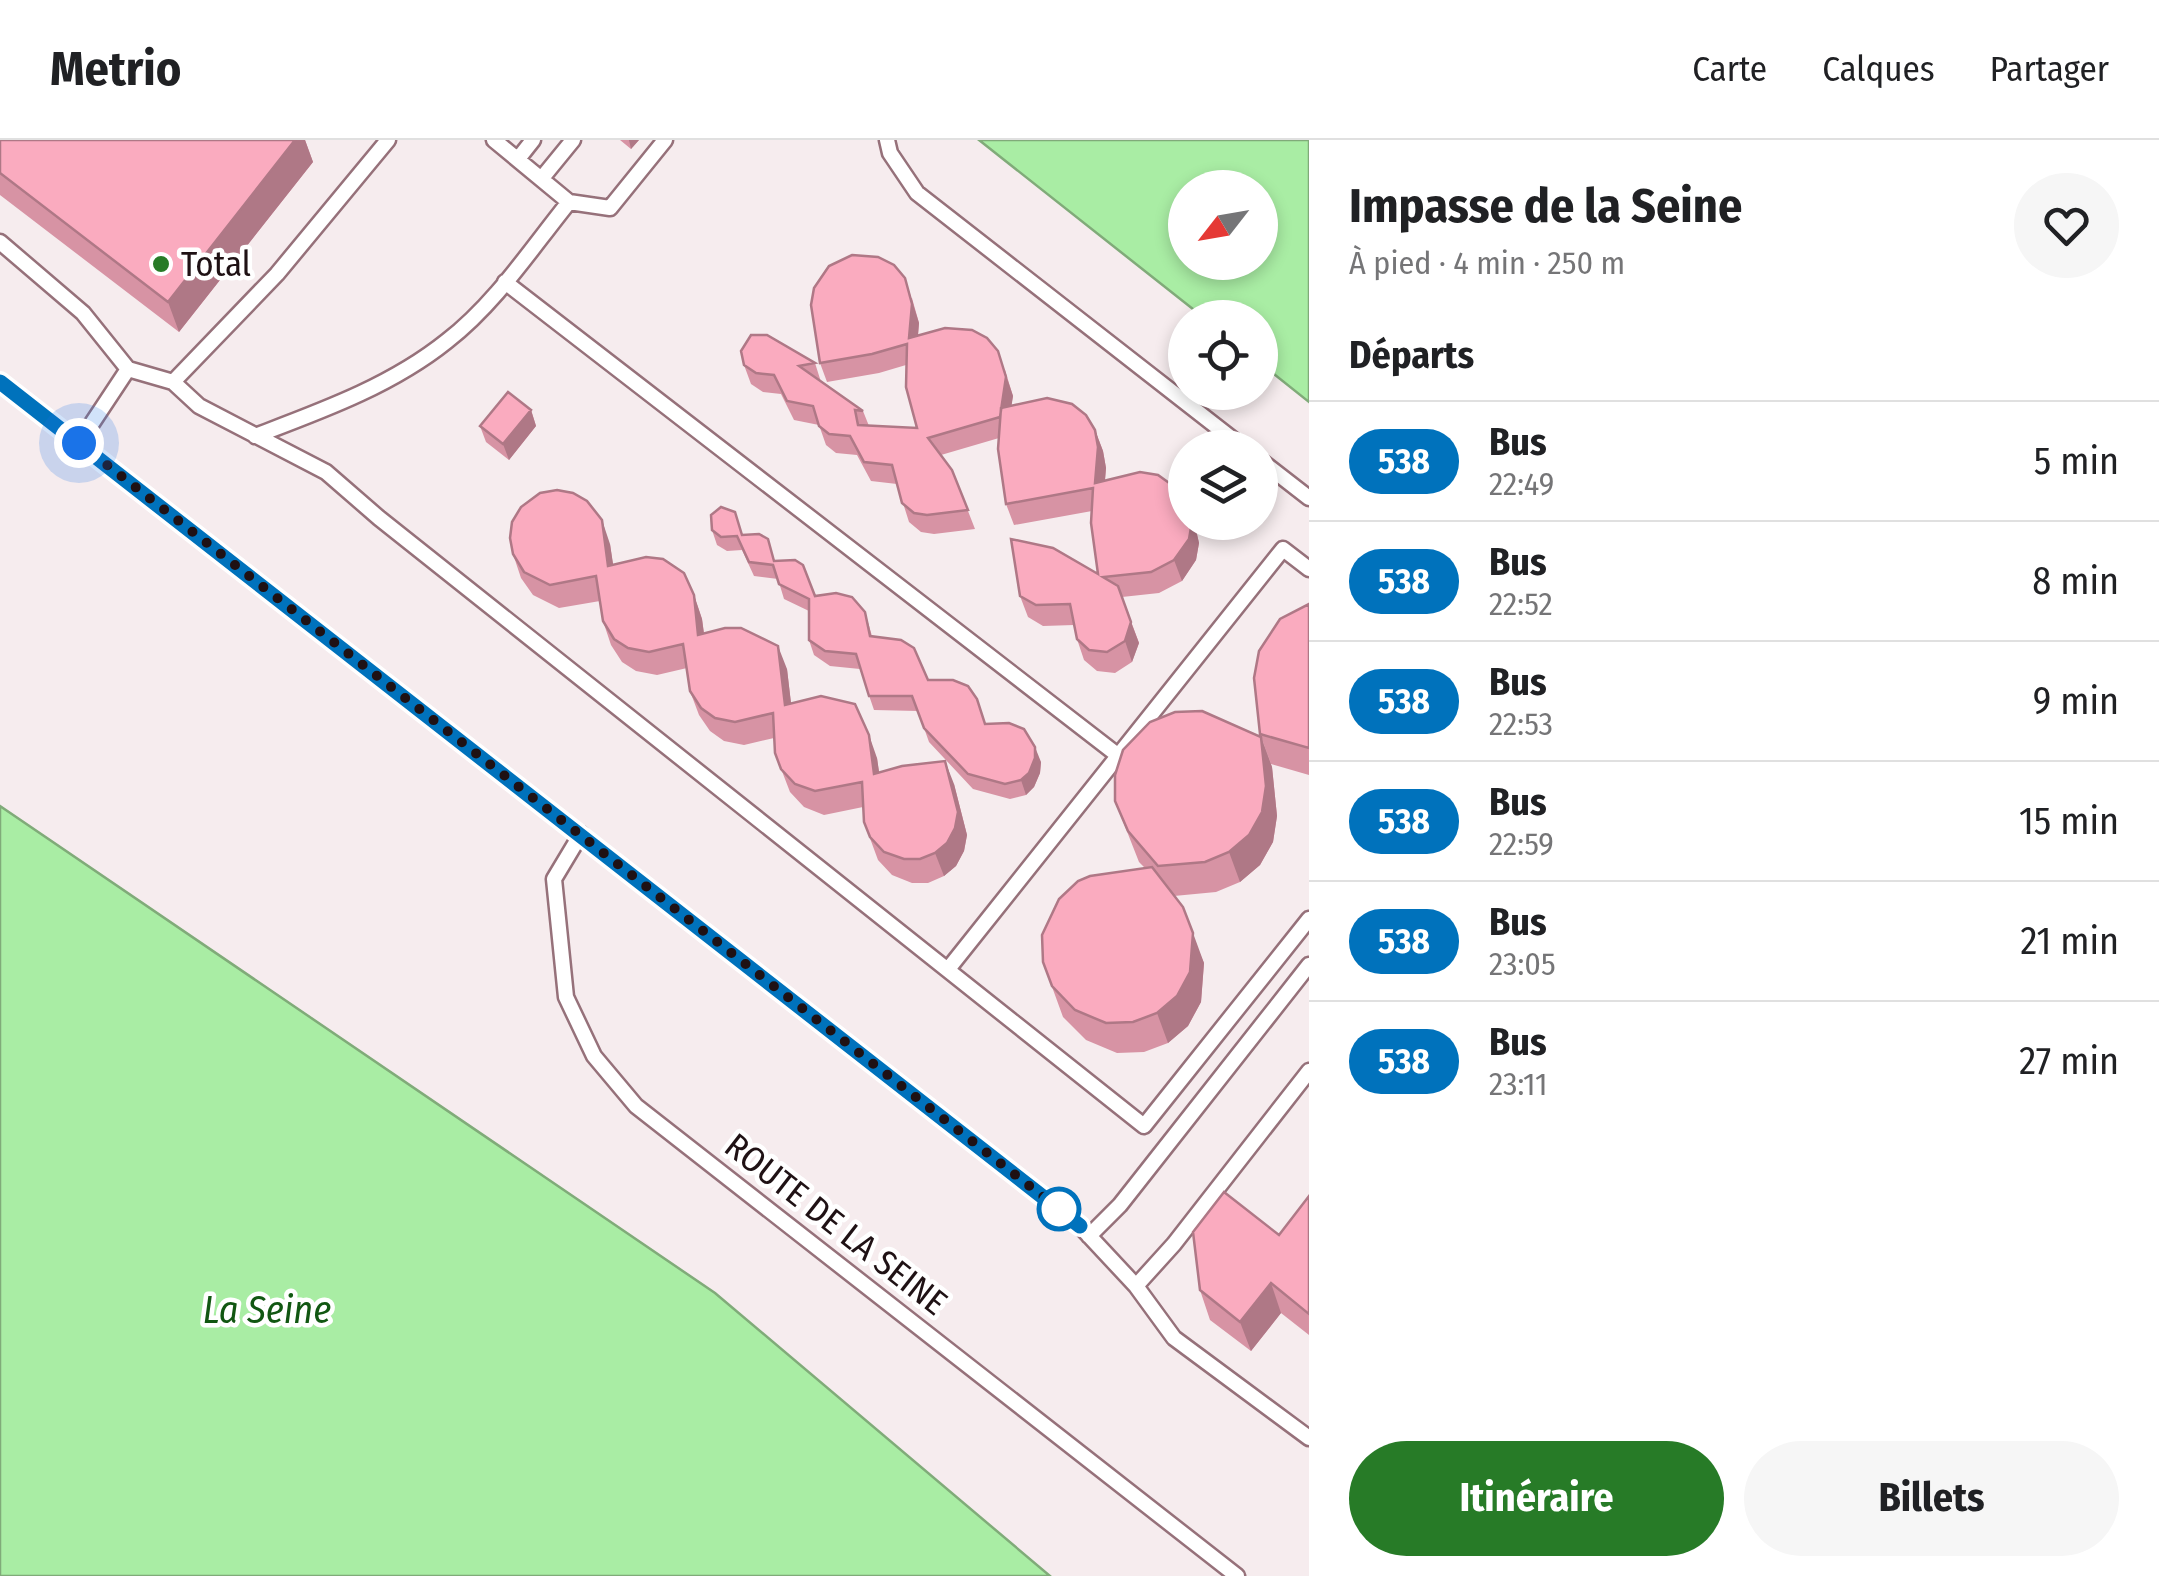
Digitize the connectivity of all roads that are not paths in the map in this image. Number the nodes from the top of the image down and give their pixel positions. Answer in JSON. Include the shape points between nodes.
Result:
{"nodes":[{"id":1,"x":388,"y":140,"type":"edge"},
{"id":2,"x":494,"y":140,"type":"edge"},
{"id":3,"x":533,"y":140,"type":"edge"},
{"id":4,"x":573,"y":140,"type":"edge"},
{"id":5,"x":665,"y":140,"type":"edge"},
{"id":6,"x":887,"y":140,"type":"edge"},
{"id":7,"x":518,"y":159,"type":"junction"},
{"id":8,"x":542,"y":178,"type":"junction"},
{"id":9,"x":569,"y":202,"type":"junction"},
{"id":10,"x":0,"y":242,"type":"edge"},
{"id":11,"x":505,"y":282,"type":"junction"},
{"id":12,"x":128,"y":369,"type":"junction"},
{"id":13,"x":0,"y":382,"type":"edge"},
{"id":14,"x":173,"y":382,"type":"junction"},
{"id":15,"x":1221,"y":430,"type":"edge"},
{"id":16,"x":254,"y":436,"type":"junction"},
{"id":17,"x":79,"y":443,"type":"junction"},
{"id":18,"x":1278,"y":474,"type":"edge"},
{"id":19,"x":1309,"y":498,"type":"edge"},
{"id":20,"x":1309,"y":569,"type":"edge"},
{"id":21,"x":1120,"y":757,"type":"junction"},
{"id":22,"x":581,"y":834,"type":"junction"},
{"id":23,"x":1309,"y":919,"type":"edge"},
{"id":24,"x":1309,"y":965,"type":"edge"},
{"id":25,"x":949,"y":968,"type":"junction"},
{"id":26,"x":1309,"y":1071,"type":"edge"},
{"id":27,"x":1084,"y":1231,"type":"junction"},
{"id":28,"x":1136,"y":1286,"type":"junction"},
{"id":29,"x":1309,"y":1438,"type":"edge"},
{"id":30,"x":1236,"y":1576,"type":"edge"}],
"edges":[{"from":1,"to":14,"type":"lane","via":[[277,274]]},
{"from":2,"to":7,"type":"lane"},
{"from":3,"to":7,"type":"lane"},
{"from":4,"to":8,"type":"lane"},
{"from":5,"to":9,"type":"lane","via":[[610,208]]},
{"from":6,"to":15,"type":"lane","via":[[916,193]]},
{"from":7,"to":8,"type":"lane"},
{"from":8,"to":9,"type":"lane"},
{"from":9,"to":11,"type":"lane"},
{"from":10,"to":12,"type":"lane","via":[[84,313]]},
{"from":11,"to":16,"type":"lane","via":[[426,358]]},
{"from":11,"to":21,"type":"lane"},
{"from":12,"to":14,"type":"lane"},
{"from":12,"to":17,"type":"lane"},
{"from":13,"to":17,"type":"lane"},
{"from":14,"to":16,"type":"lane","via":[[198,406]]},
{"from":16,"to":25,"type":"lane","via":[[326,472]]},
{"from":17,"to":22,"type":"lane"},
{"from":18,"to":19,"type":"lane"},
{"from":20,"to":21,"type":"lane","via":[[1283,548]]},
{"from":21,"to":25,"type":"lane"},
{"from":22,"to":27,"type":"lane"},
{"from":22,"to":30,"type":"lane","name":"ROUTE DE LA SEINE","via":[[554,879],[566,997],[594,1056],[636,1106]]},
{"from":23,"to":25,"type":"lane","via":[[1144,1126]]},
{"from":24,"to":27,"type":"lane","via":[[1120,1204]]},
{"from":26,"to":28,"type":"lane"},
{"from":27,"to":28,"type":"lane"},
{"from":28,"to":29,"type":"lane","via":[[1174,1338]]}]}
